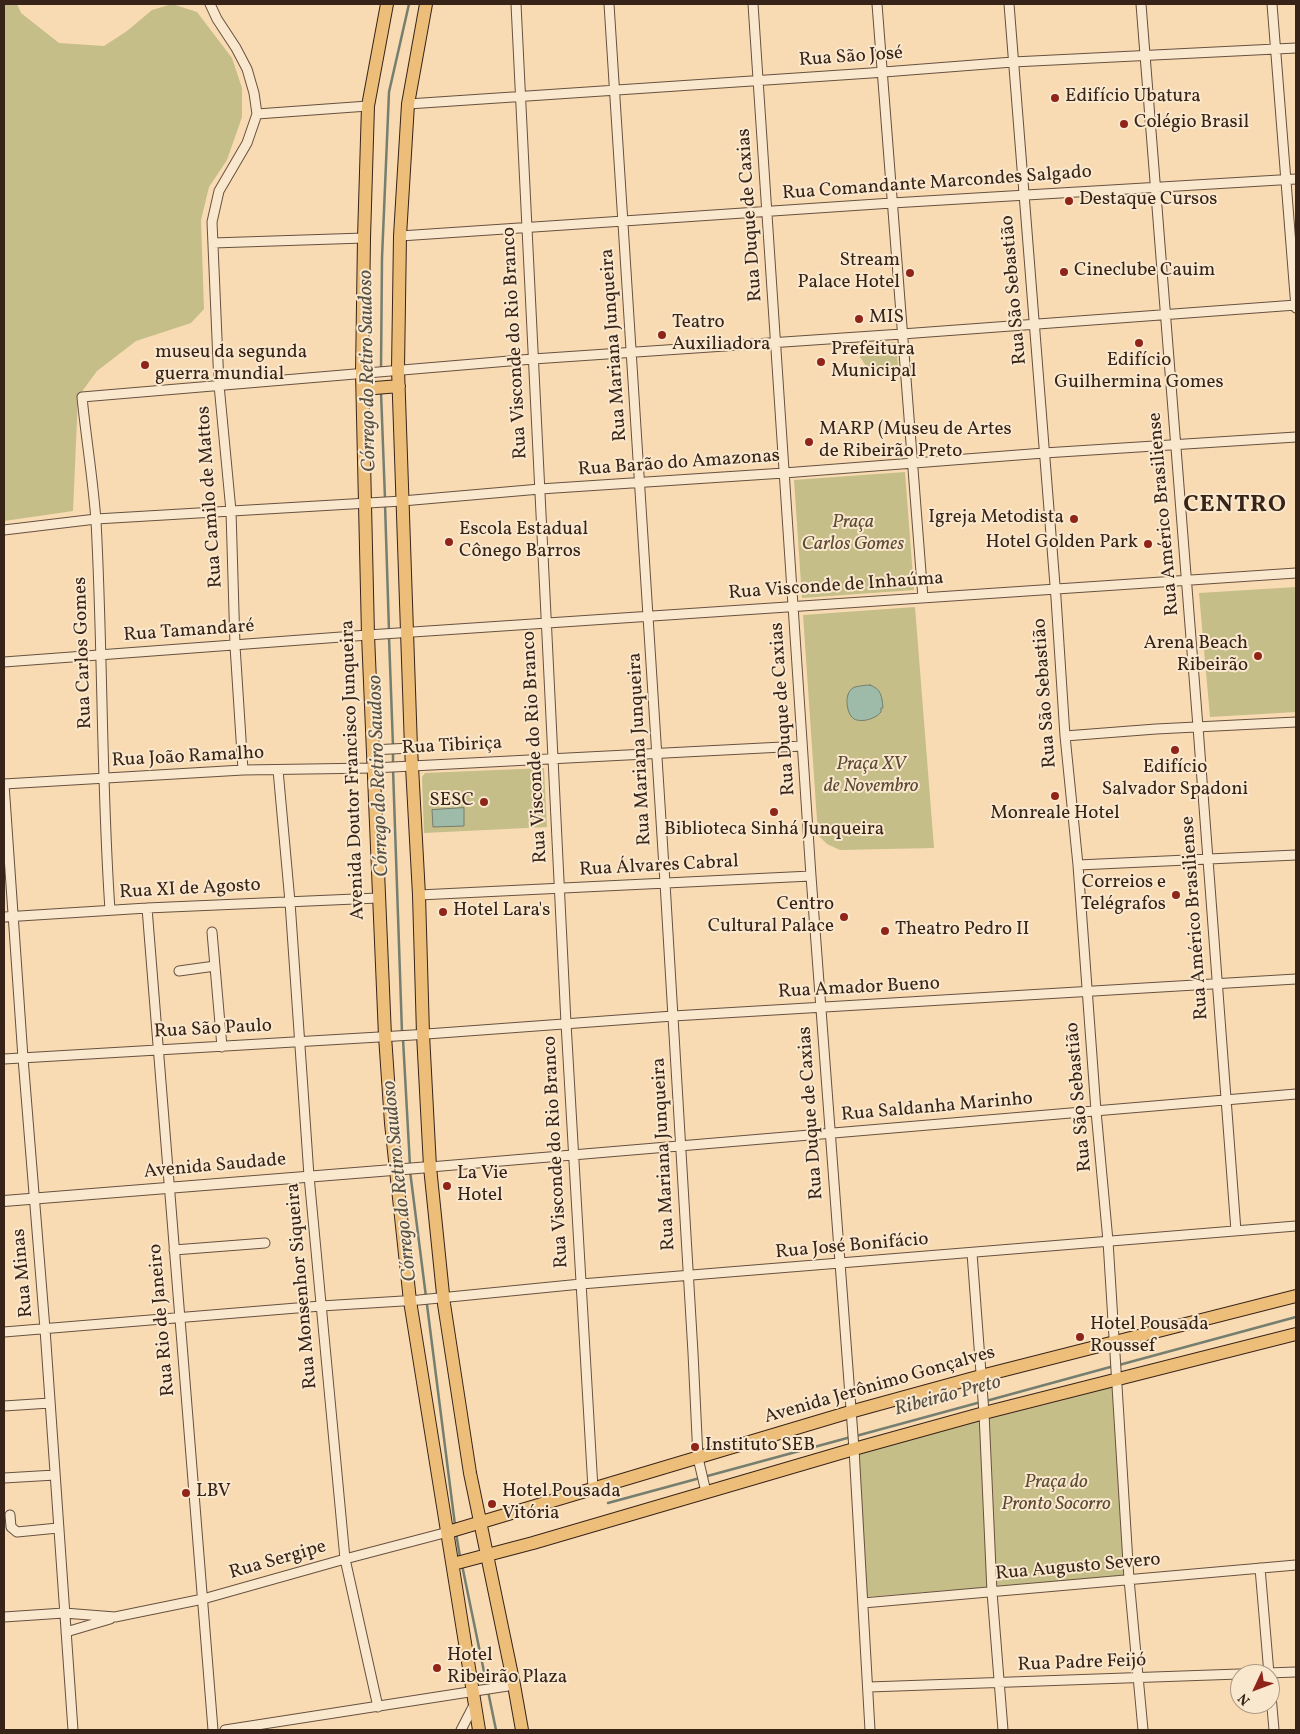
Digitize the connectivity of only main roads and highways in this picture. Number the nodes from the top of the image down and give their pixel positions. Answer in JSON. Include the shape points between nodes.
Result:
{"nodes":[{"id":1,"x":387,"y":4,"type":"edge"},
{"id":2,"x":426,"y":4,"type":"edge"},
{"id":3,"x":396,"y":386,"type":"junction"},
{"id":4,"x":366,"y":388,"type":"junction"},
{"id":5,"x":1296,"y":1296,"type":"edge"},
{"id":6,"x":1296,"y":1334,"type":"edge"},
{"id":7,"x":478,"y":1524,"type":"junction"},
{"id":8,"x":451,"y":1532,"type":"junction"},
{"id":9,"x":484,"y":1557,"type":"junction"},
{"id":10,"x":457,"y":1563,"type":"junction"},
{"id":11,"x":479,"y":1730,"type":"edge"},
{"id":12,"x":522,"y":1730,"type":"edge"}],
"edges":[{"from":1,"to":4,"type":"main road","name":"Avenida Doutor Francisco Junqueira","via":[[368,106],[364,238]]},
{"from":2,"to":3,"type":"main road","via":[[408,104]]},
{"from":3,"to":4,"type":"main road"},
{"from":3,"to":7,"type":"main road","via":[[407,765],[419,894],[418,1034],[426,1167],[440,1298]]},
{"from":4,"to":8,"type":"main road","name":"Avenida Doutor Francisco Junqueira","via":[[378,898],[388,1036],[414,1300]]},
{"from":5,"to":7,"type":"main road","name":"Avenida Jerônimo Gonçalves","via":[[850,1416]]},
{"from":6,"to":9,"type":"main road","via":[[983,1408]]},
{"from":7,"to":8,"type":"main road","name":"Avenida Jerônimo Gonçalves"},
{"from":7,"to":9,"type":"main road"},
{"from":8,"to":10,"type":"main road","name":"Avenida Doutor Francisco Junqueira"},
{"from":9,"to":10,"type":"main road"},
{"from":9,"to":12,"type":"main road"},
{"from":10,"to":11,"type":"main road","name":"Avenida Doutor Francisco Junqueira"}]}
